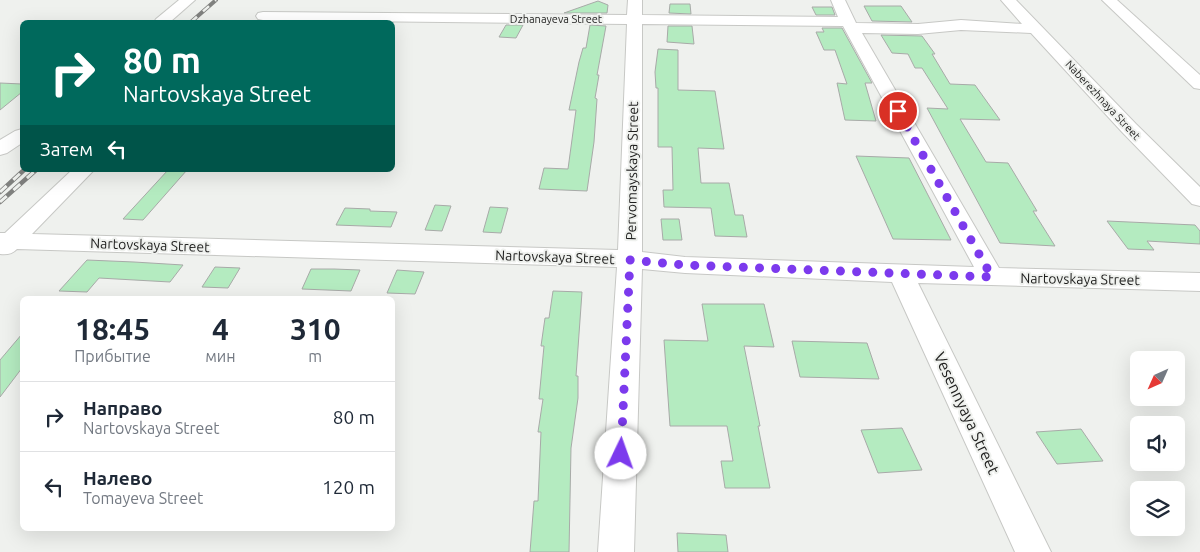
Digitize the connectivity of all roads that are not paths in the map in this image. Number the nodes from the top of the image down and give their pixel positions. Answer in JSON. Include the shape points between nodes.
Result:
{"nodes":[{"id":1,"x":188,"y":0,"type":"edge"},
{"id":2,"x":277,"y":0,"type":"edge"},
{"id":3,"x":838,"y":0,"type":"edge"},
{"id":4,"x":1008,"y":0,"type":"edge"},
{"id":5,"x":1109,"y":0,"type":"edge"},
{"id":6,"x":635,"y":10,"type":"edge"},
{"id":7,"x":263,"y":16,"type":"junction"},
{"id":8,"x":163,"y":20,"type":"edge"},
{"id":9,"x":252,"y":20,"type":"edge"},
{"id":10,"x":850,"y":25,"type":"junction"},
{"id":11,"x":1036,"y":29,"type":"junction"},
{"id":12,"x":1200,"y":84,"type":"edge"},
{"id":13,"x":20,"y":136,"type":"edge"},
{"id":14,"x":0,"y":150,"type":"edge"},
{"id":15,"x":82,"y":172,"type":"edge"},
{"id":16,"x":1200,"y":199,"type":"edge"},
{"id":17,"x":4,"y":245,"type":"edge"},
{"id":18,"x":630,"y":260,"type":"junction"},
{"id":19,"x":901,"y":274,"type":"junction"},
{"id":20,"x":992,"y":277,"type":"junction"},
{"id":21,"x":1191,"y":282,"type":"edge"},
{"id":22,"x":1200,"y":302,"type":"edge"},
{"id":23,"x":616,"y":552,"type":"edge"},
{"id":24,"x":1033,"y":552,"type":"edge"}],
"edges":[{"from":1,"to":8,"type":"street"},
{"from":2,"to":7,"type":"street"},
{"from":3,"to":10,"type":"street"},
{"from":4,"to":11,"type":"street","name":"Naberezhnaya Street"},
{"from":5,"to":12,"type":"street"},
{"from":6,"to":7,"type":"street","name":"Dzhanayeva Street"},
{"from":6,"to":10,"type":"street","name":"Dzhanayeva Street"},
{"from":6,"to":18,"type":"street","name":"Pervomayskaya Street"},
{"from":7,"to":9,"type":"street"},
{"from":10,"to":11,"type":"street","name":"Dzhanayeva Street","via":[[918,29],[961,25]]},
{"from":10,"to":20,"type":"street"},
{"from":11,"to":16,"type":"street","name":"Naberezhnaya Street"},
{"from":13,"to":14,"type":"street"},
{"from":15,"to":17,"type":"street"},
{"from":17,"to":18,"type":"street","name":"Nartovskaya Street"},
{"from":18,"to":19,"type":"street","name":"Nartovskaya Street"},
{"from":18,"to":23,"type":"street","name":"Pervomayskaya Street"},
{"from":19,"to":20,"type":"street","name":"Nartovskaya Street"},
{"from":19,"to":24,"type":"street","name":"Vesennyaya Street"},
{"from":20,"to":21,"type":"street","name":"Nartovskaya Street"},
{"from":21,"to":22,"type":"street"}]}
